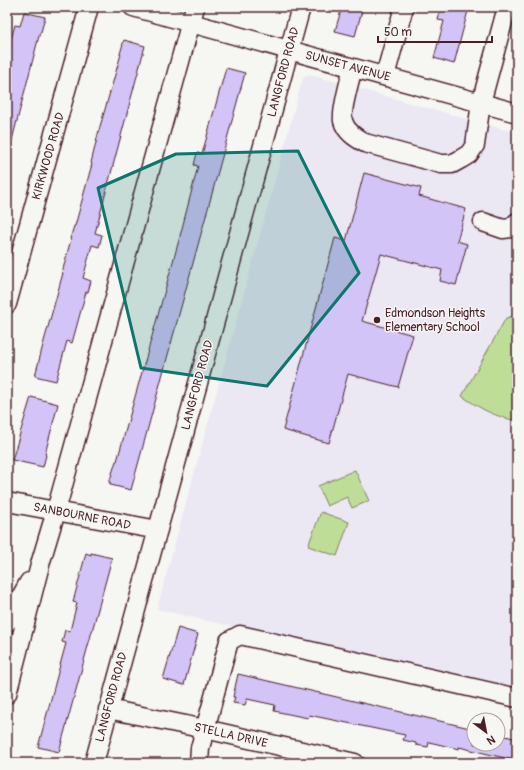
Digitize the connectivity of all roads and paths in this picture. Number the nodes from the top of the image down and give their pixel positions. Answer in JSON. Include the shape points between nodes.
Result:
{"nodes":[{"id":1,"x":89,"y":7,"type":"edge"},
{"id":2,"x":133,"y":7,"type":"edge"},
{"id":3,"x":301,"y":7,"type":"edge"},
{"id":4,"x":404,"y":7,"type":"edge"},
{"id":5,"x":507,"y":7,"type":"edge"},
{"id":6,"x":193,"y":15,"type":"edge"},
{"id":7,"x":289,"y":50,"type":"junction"},
{"id":8,"x":353,"y":68,"type":"junction"},
{"id":9,"x":385,"y":76,"type":"junction"},
{"id":10,"x":481,"y":103,"type":"junction"},
{"id":11,"x":517,"y":113,"type":"edge"},
{"id":12,"x":483,"y":222,"type":"dead end"},
{"id":13,"x":517,"y":222,"type":"edge"},
{"id":14,"x":7,"y":304,"type":"edge"},
{"id":15,"x":7,"y":502,"type":"edge"},
{"id":16,"x":56,"y":511,"type":"junction"},
{"id":17,"x":158,"y":530,"type":"junction"},
{"id":18,"x":41,"y":561,"type":"junction"},
{"id":19,"x":7,"y":622,"type":"edge"},
{"id":20,"x":7,"y":694,"type":"edge"},
{"id":21,"x":517,"y":698,"type":"edge"},
{"id":22,"x":108,"y":709,"type":"junction"},
{"id":23,"x":205,"y":729,"type":"junction"},
{"id":24,"x":94,"y":763,"type":"edge"},
{"id":25,"x":199,"y":763,"type":"edge"},
{"id":26,"x":353,"y":763,"type":"edge"}],
"edges":[{"from":1,"to":14,"type":"street","name":"KIRKWOOD ROAD"},
{"from":2,"to":6,"type":"street","name":"SUNSET AVENUE"},
{"from":3,"to":7,"type":"street","name":"LANGFORD ROAD"},
{"from":4,"to":9,"type":"street"},
{"from":5,"to":10,"type":"street"},
{"from":6,"to":7,"type":"street","name":"SUNSET AVENUE"},
{"from":6,"to":16,"type":"street"},
{"from":7,"to":8,"type":"street","name":"SUNSET AVENUE"},
{"from":7,"to":17,"type":"street","name":"LANGFORD ROAD"},
{"from":8,"to":9,"type":"street","name":"SUNSET AVENUE"},
{"from":8,"to":10,"type":"street","via":[[343,120],[348,130],[365,143],[418,158],[452,164],[469,154],[475,145]]},
{"from":9,"to":10,"type":"street","name":"SUNSET AVENUE"},
{"from":10,"to":11,"type":"street","name":"SUNSET AVENUE"},
{"from":12,"to":13,"type":"street","via":[[503,229],[511,228]]},
{"from":15,"to":16,"type":"street","name":"SANBOURNE ROAD"},
{"from":16,"to":17,"type":"street","name":"SANBOURNE ROAD"},
{"from":16,"to":18,"type":"street"},
{"from":17,"to":22,"type":"street","name":"LANGFORD ROAD"},
{"from":18,"to":19,"type":"street"},
{"from":18,"to":20,"type":"street"},
{"from":21,"to":23,"type":"street","via":[[240,635],[229,641]]},
{"from":22,"to":23,"type":"street","name":"STELLA DRIVE"},
{"from":22,"to":24,"type":"street","name":"LANGFORD ROAD"},
{"from":23,"to":25,"type":"street"},
{"from":23,"to":26,"type":"street","name":"STELLA DRIVE"}]}
